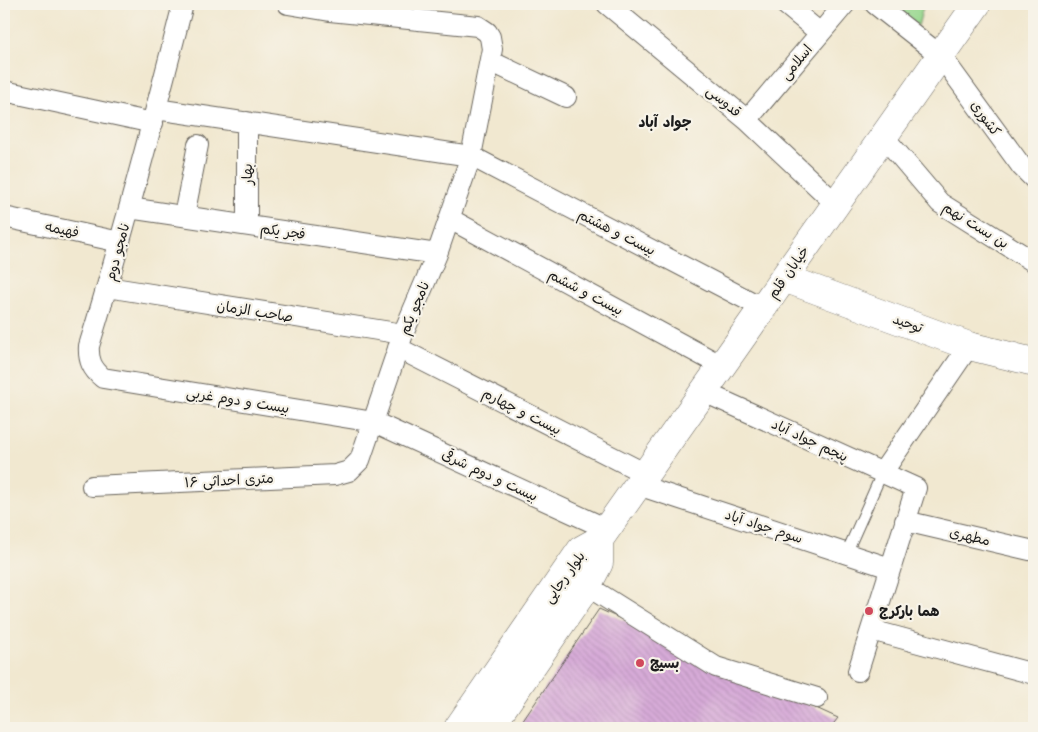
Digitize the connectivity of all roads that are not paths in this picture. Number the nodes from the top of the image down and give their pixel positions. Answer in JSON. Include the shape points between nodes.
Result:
{"nodes":[{"id":1,"x":183,"y":4,"type":"edge"},
{"id":2,"x":288,"y":4,"type":"edge"},
{"id":3,"x":608,"y":4,"type":"edge"},
{"id":4,"x":785,"y":4,"type":"edge"},
{"id":5,"x":845,"y":4,"type":"edge"},
{"id":6,"x":875,"y":4,"type":"edge"},
{"id":7,"x":977,"y":4,"type":"edge"},
{"id":8,"x":960,"y":15,"type":"edge"},
{"id":9,"x":820,"y":33,"type":"junction"},
{"id":10,"x":490,"y":52,"type":"junction"},
{"id":11,"x":940,"y":56,"type":"junction"},
{"id":12,"x":4,"y":91,"type":"edge"},
{"id":13,"x":566,"y":97,"type":"dead end"},
{"id":14,"x":155,"y":116,"type":"junction"},
{"id":15,"x":747,"y":120,"type":"junction"},
{"id":16,"x":247,"y":122,"type":"junction"},
{"id":17,"x":884,"y":137,"type":"junction"},
{"id":18,"x":198,"y":144,"type":"dead end"},
{"id":19,"x":471,"y":156,"type":"junction"},
{"id":20,"x":1034,"y":179,"type":"edge"},
{"id":21,"x":836,"y":204,"type":"junction"},
{"id":22,"x":129,"y":208,"type":"junction"},
{"id":23,"x":184,"y":216,"type":"junction"},
{"id":24,"x":4,"y":217,"type":"edge"},
{"id":25,"x":450,"y":218,"type":"junction"},
{"id":26,"x":247,"y":226,"type":"junction"},
{"id":27,"x":120,"y":242,"type":"junction"},
{"id":28,"x":437,"y":254,"type":"junction"},
{"id":29,"x":1034,"y":262,"type":"edge"},
{"id":30,"x":784,"y":278,"type":"junction"},
{"id":31,"x":107,"y":287,"type":"junction"},
{"id":32,"x":763,"y":308,"type":"junction"},
{"id":33,"x":400,"y":341,"type":"junction"},
{"id":34,"x":969,"y":346,"type":"junction"},
{"id":35,"x":1034,"y":362,"type":"edge"},
{"id":36,"x":722,"y":366,"type":"junction"},
{"id":37,"x":103,"y":378,"type":"joint"},
{"id":38,"x":704,"y":392,"type":"junction"},
{"id":39,"x":374,"y":422,"type":"junction"},
{"id":40,"x":360,"y":460,"type":"joint"},
{"id":41,"x":882,"y":473,"type":"junction"},
{"id":42,"x":642,"y":479,"type":"junction"},
{"id":43,"x":92,"y":486,"type":"dead end"},
{"id":44,"x":905,"y":521,"type":"junction"},
{"id":45,"x":603,"y":535,"type":"junction"},
{"id":46,"x":1034,"y":551,"type":"edge"},
{"id":47,"x":846,"y":554,"type":"junction"},
{"id":48,"x":890,"y":568,"type":"junction"},
{"id":49,"x":587,"y":586,"type":"junction"},
{"id":50,"x":871,"y":630,"type":"junction"},
{"id":51,"x":858,"y":671,"type":"dead end"},
{"id":52,"x":1034,"y":674,"type":"edge"},
{"id":53,"x":817,"y":698,"type":"dead end"},
{"id":54,"x":458,"y":728,"type":"edge"},
{"id":55,"x":489,"y":728,"type":"edge"}],
"edges":[{"from":1,"to":14,"type":"street","name":"نامجو دوم"},
{"from":2,"to":10,"type":"street","via":[[478,26],[487,32]]},
{"from":3,"to":15,"type":"street","name":"قدوسی"},
{"from":4,"to":9,"type":"street"},
{"from":5,"to":9,"type":"street","name":"اسلامی"},
{"from":6,"to":11,"type":"street","name":"کشوری"},
{"from":7,"to":8,"type":"main road","name":"خیابان قلم"},
{"from":8,"to":11,"type":"main road","name":"خیابان قلم"},
{"from":9,"to":15,"type":"street","name":"اسلامی"},
{"from":10,"to":13,"type":"street"},
{"from":10,"to":19,"type":"street","name":"نامجو یکم"},
{"from":11,"to":17,"type":"main road","name":"خیابان قلم"},
{"from":11,"to":20,"type":"street","name":"کشوری"},
{"from":12,"to":14,"type":"street"},
{"from":14,"to":16,"type":"street"},
{"from":14,"to":22,"type":"street","name":"نامجو دوم"},
{"from":15,"to":21,"type":"street","name":"قدوسی"},
{"from":16,"to":19,"type":"street"},
{"from":16,"to":26,"type":"street","name":"بهار"},
{"from":17,"to":21,"type":"main road","name":"خیابان قلم"},
{"from":17,"to":29,"type":"street","name":"بن بست نهم","via":[[940,203]]},
{"from":18,"to":23,"type":"street"},
{"from":19,"to":25,"type":"street","name":"نامجو یکم"},
{"from":19,"to":32,"type":"street","name":"بیست و هشتم"},
{"from":21,"to":30,"type":"main road","name":"خیابان قلم"},
{"from":22,"to":23,"type":"street","name":"فجر یکم"},
{"from":22,"to":27,"type":"street","name":"نامجو دوم"},
{"from":23,"to":26,"type":"street","name":"فجر یکم"},
{"from":24,"to":27,"type":"street","name":"فهیمه"},
{"from":25,"to":28,"type":"street","name":"نامجو یکم"},
{"from":25,"to":36,"type":"street","name":"بیست و ششم"},
{"from":26,"to":28,"type":"street","name":"فجر یکم"},
{"from":27,"to":31,"type":"street","name":"نامجو دوم"},
{"from":28,"to":33,"type":"street","name":"نامجو یکم"},
{"from":30,"to":32,"type":"main road","name":"خیابان قلم"},
{"from":30,"to":34,"type":"main road","name":"توحید"},
{"from":31,"to":33,"type":"street","name":"صاحب الزمان"},
{"from":31,"to":37,"type":"street","name":"نامجو دوم","via":[[88,355],[90,363]]},
{"from":32,"to":36,"type":"main road","name":"خیابان قلم"},
{"from":33,"to":39,"type":"street","name":"نامجو یکم"},
{"from":33,"to":42,"type":"street","name":"بیست و چهارم"},
{"from":34,"to":35,"type":"main road","name":"توحید"},
{"from":34,"to":41,"type":"street"},
{"from":36,"to":38,"type":"main road","name":"خیابان قلم"},
{"from":37,"to":39,"type":"street","name":"بیست و دوم غربی"},
{"from":38,"to":41,"type":"street","name":"پنجم جواد آباد"},
{"from":38,"to":42,"type":"main road","name":"خیابان قلم"},
{"from":39,"to":40,"type":"street","name":"نامجو یکم"},
{"from":39,"to":45,"type":"street","name":"بیست و دوم شرقی"},
{"from":40,"to":43,"type":"street","name":"۱۶ متری احداثی","via":[[349,471],[335,475]]},
{"from":41,"to":44,"type":"street","name":"پنجم جواد آباد","via":[[916,488]]},
{"from":41,"to":47,"type":"lane"},
{"from":42,"to":45,"type":"main road","name":"خیابان قلم"},
{"from":42,"to":47,"type":"street","name":"سوم جواد آباد"},
{"from":44,"to":46,"type":"street","name":"مطهری"},
{"from":44,"to":48,"type":"street"},
{"from":45,"to":49,"type":"main road","name":"بلوار رجایی","via":[[599,563]]},
{"from":45,"to":54,"type":"main road","name":"بلوار رجایی","via":[[581,550]]},
{"from":47,"to":48,"type":"street","name":"سوم جواد آباد"},
{"from":48,"to":50,"type":"street"},
{"from":49,"to":53,"type":"street","via":[[716,667]]},
{"from":49,"to":55,"type":"main road","name":"بلوار رجایی"},
{"from":50,"to":51,"type":"street"},
{"from":50,"to":52,"type":"street"}]}
